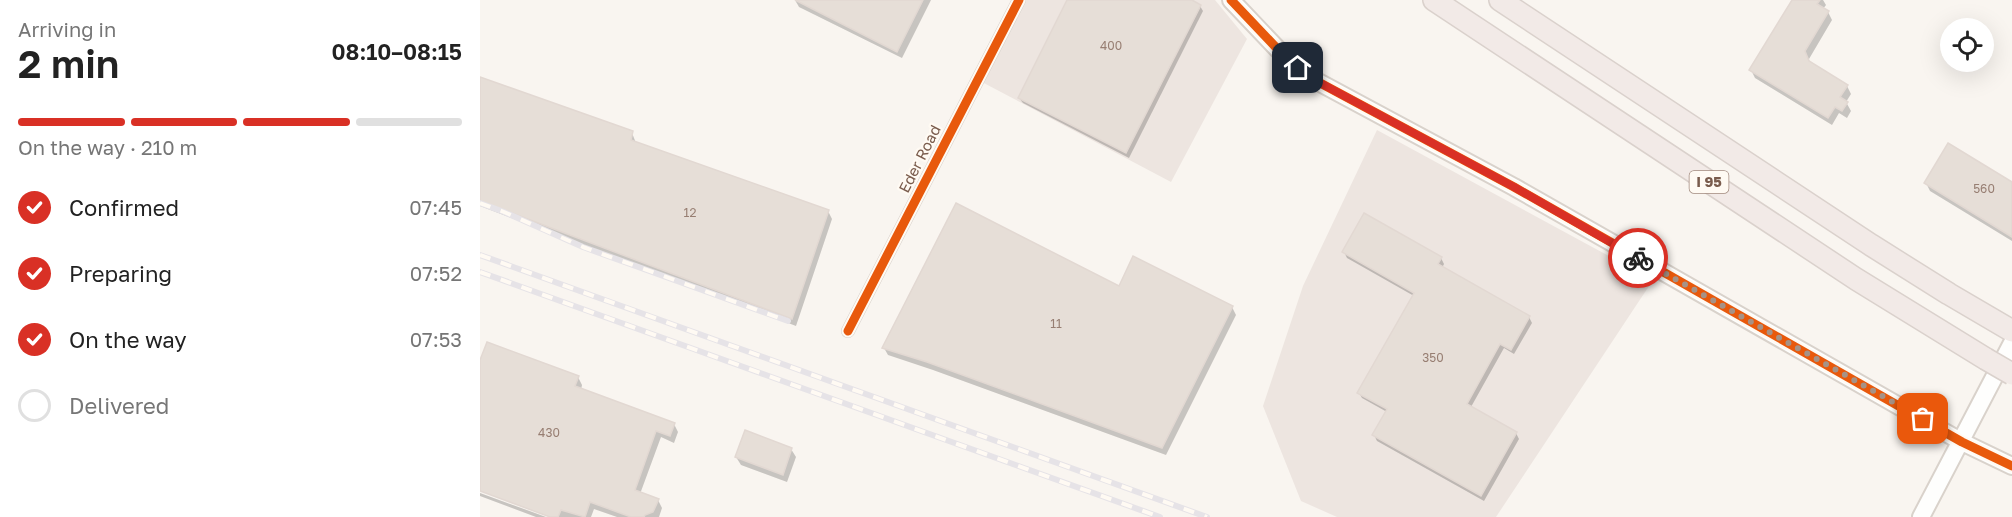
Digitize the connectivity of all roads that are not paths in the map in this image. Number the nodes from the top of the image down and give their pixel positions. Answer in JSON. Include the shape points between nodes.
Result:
{"nodes":[{"id":1,"x":1019,"y":0,"type":"edge"},
{"id":2,"x":1231,"y":0,"type":"edge"},
{"id":3,"x":1434,"y":0,"type":"edge"},
{"id":4,"x":1500,"y":0,"type":"edge"},
{"id":5,"x":848,"y":331,"type":"dead end"},
{"id":6,"x":2010,"y":334,"type":"edge"},
{"id":7,"x":2012,"y":374,"type":"edge"},
{"id":8,"x":1962,"y":442,"type":"junction"},
{"id":9,"x":2012,"y":466,"type":"edge"},
{"id":10,"x":1921,"y":517,"type":"edge"}],
"edges":[{"from":1,"to":5,"type":"street","name":"Eder Road"},
{"from":2,"to":8,"type":"street","via":[[1309,77],[1514,187]]},
{"from":3,"to":7,"type":"highway","number":"I 95","bridge":true,"via":[[1865,285]]},
{"from":4,"to":6,"type":"highway","number":"I 95"},
{"from":6,"to":8,"type":"street"},
{"from":8,"to":9,"type":"street"},
{"from":8,"to":10,"type":"street"}]}
